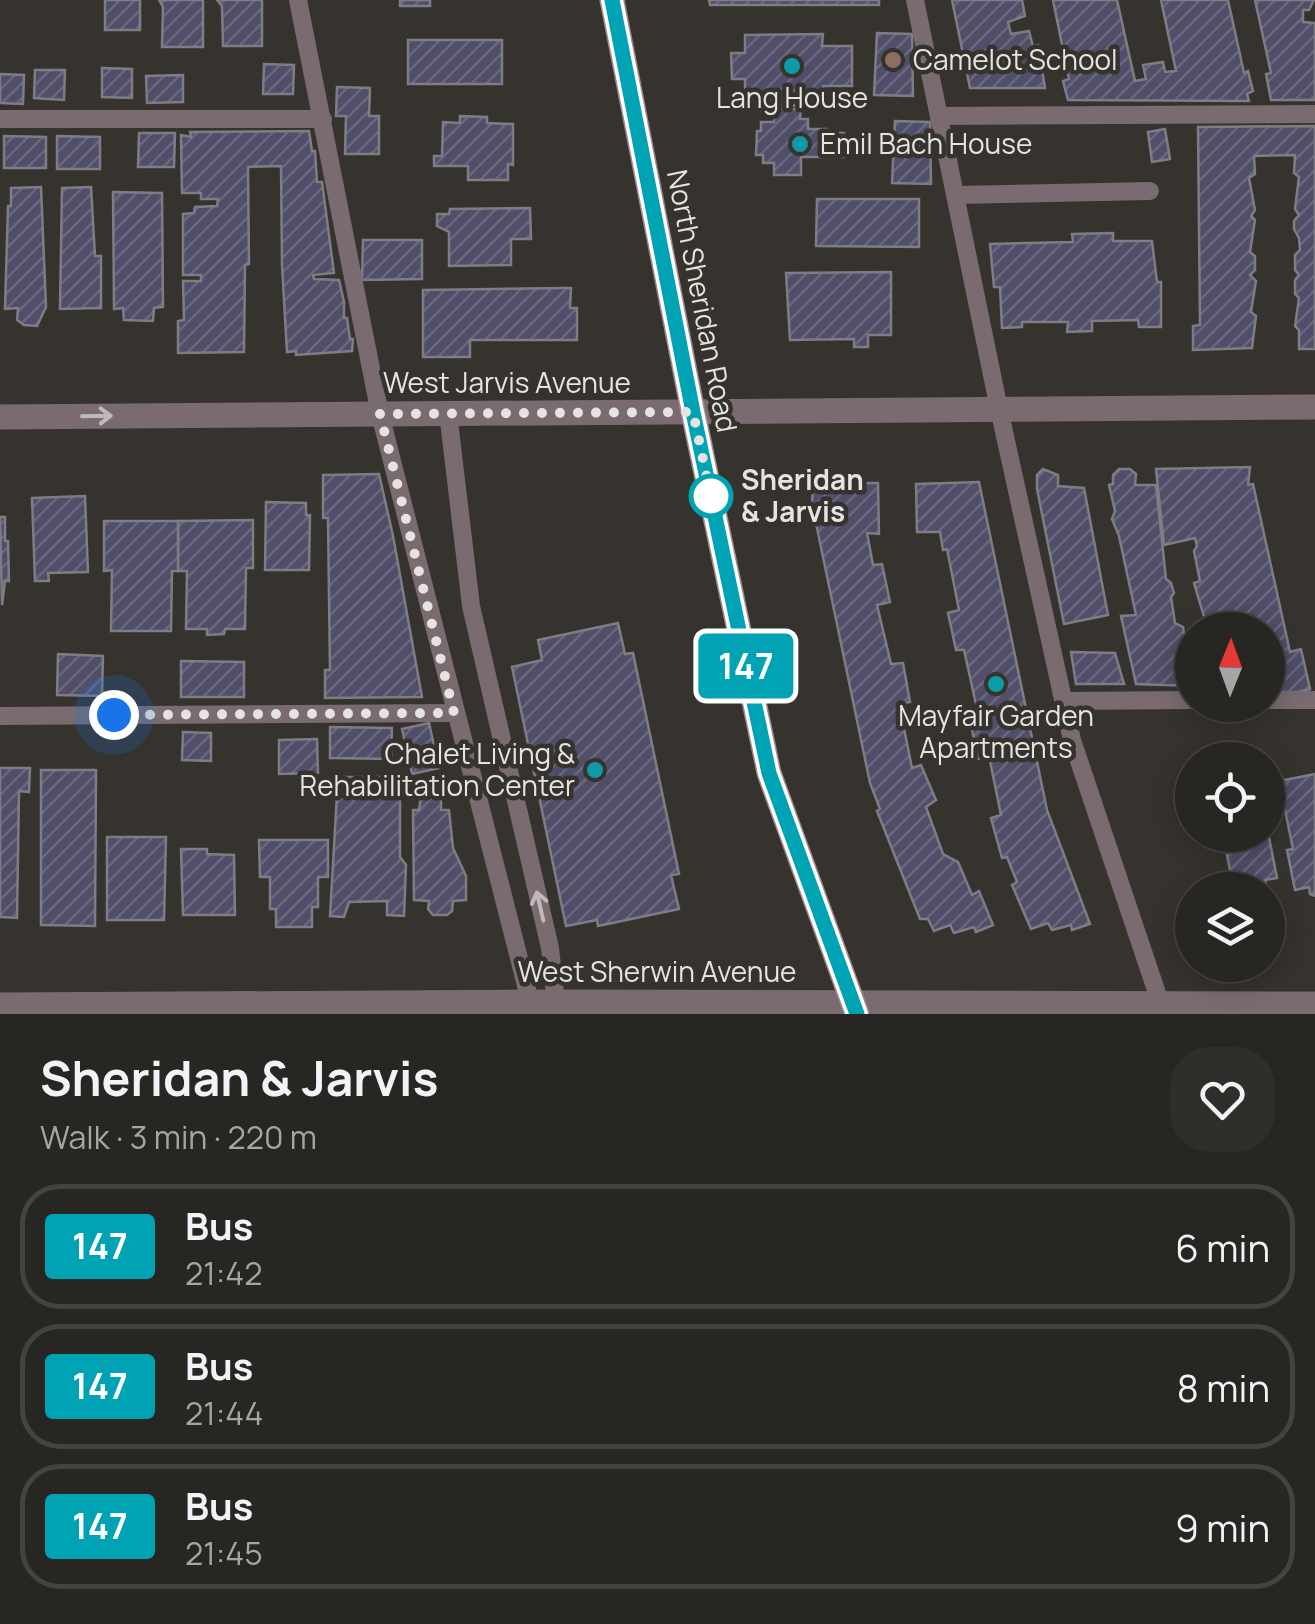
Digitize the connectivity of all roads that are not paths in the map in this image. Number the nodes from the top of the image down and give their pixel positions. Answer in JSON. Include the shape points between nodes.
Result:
{"nodes":[{"id":1,"x":298,"y":0,"type":"edge"},
{"id":2,"x":612,"y":0,"type":"edge"},
{"id":3,"x":915,"y":0,"type":"edge"},
{"id":4,"x":1315,"y":114,"type":"edge"},
{"id":5,"x":939,"y":116,"type":"junction"},
{"id":6,"x":0,"y":119,"type":"edge"},
{"id":7,"x":323,"y":119,"type":"junction"},
{"id":8,"x":1150,"y":191,"type":"dead end"},
{"id":9,"x":955,"y":194,"type":"junction"},
{"id":10,"x":1315,"y":408,"type":"edge"},
{"id":11,"x":999,"y":409,"type":"junction"},
{"id":12,"x":693,"y":412,"type":"junction"},
{"id":13,"x":448,"y":413,"type":"junction"},
{"id":14,"x":380,"y":414,"type":"junction"},
{"id":15,"x":0,"y":417,"type":"edge"},
{"id":16,"x":1175,"y":700,"type":"edge"},
{"id":17,"x":1285,"y":700,"type":"edge"},
{"id":18,"x":1315,"y":700,"type":"edge"},
{"id":19,"x":1064,"y":701,"type":"junction"},
{"id":20,"x":454,"y":713,"type":"junction"},
{"id":21,"x":0,"y":716,"type":"edge"},
{"id":22,"x":1160,"y":1002,"type":"junction"},
{"id":23,"x":1315,"y":1004,"type":"edge"},
{"id":24,"x":0,"y":1006,"type":"edge"},
{"id":25,"x":539,"y":1006,"type":"edge"},
{"id":26,"x":854,"y":1008,"type":"edge"},
{"id":27,"x":1190,"y":1008,"type":"edge"}],
"edges":[{"from":1,"to":7,"type":"lane"},
{"from":2,"to":12,"type":"main road","name":"North Sheridan Road"},
{"from":3,"to":5,"type":"lane"},
{"from":4,"to":5,"type":"lane"},
{"from":5,"to":9,"type":"lane"},
{"from":6,"to":7,"type":"lane"},
{"from":7,"to":14,"type":"lane"},
{"from":8,"to":9,"type":"lane"},
{"from":9,"to":11,"type":"lane"},
{"from":10,"to":11,"type":"street","name":"West Jarvis Avenue"},
{"from":11,"to":12,"type":"street","name":"West Jarvis Avenue"},
{"from":11,"to":19,"type":"lane"},
{"from":12,"to":13,"type":"street","name":"West Jarvis Avenue"},
{"from":12,"to":26,"type":"main road","name":"North Sheridan Road","via":[[769,773]]},
{"from":13,"to":14,"type":"street","name":"West Jarvis Avenue"},
{"from":25,"to":13,"type":"lane","one_way":true,"via":[[550,948],[472,606]]},
{"from":15,"to":14,"type":"street","name":"West Jarvis Avenue","one_way":true},
{"from":14,"to":20,"type":"lane"},
{"from":16,"to":19,"type":"lane"},
{"from":17,"to":18,"type":"lane"},
{"from":19,"to":22,"type":"lane"},
{"from":20,"to":21,"type":"lane"},
{"from":20,"to":25,"type":"lane"},
{"from":22,"to":26,"type":"street","name":"West Sherwin Avenue"},
{"from":22,"to":27,"type":"street","name":"West Sherwin Avenue"},
{"from":23,"to":27,"type":"street","name":"West Sherwin Avenue"},
{"from":24,"to":25,"type":"street","name":"West Sherwin Avenue"},
{"from":25,"to":26,"type":"street","name":"West Sherwin Avenue"}]}
